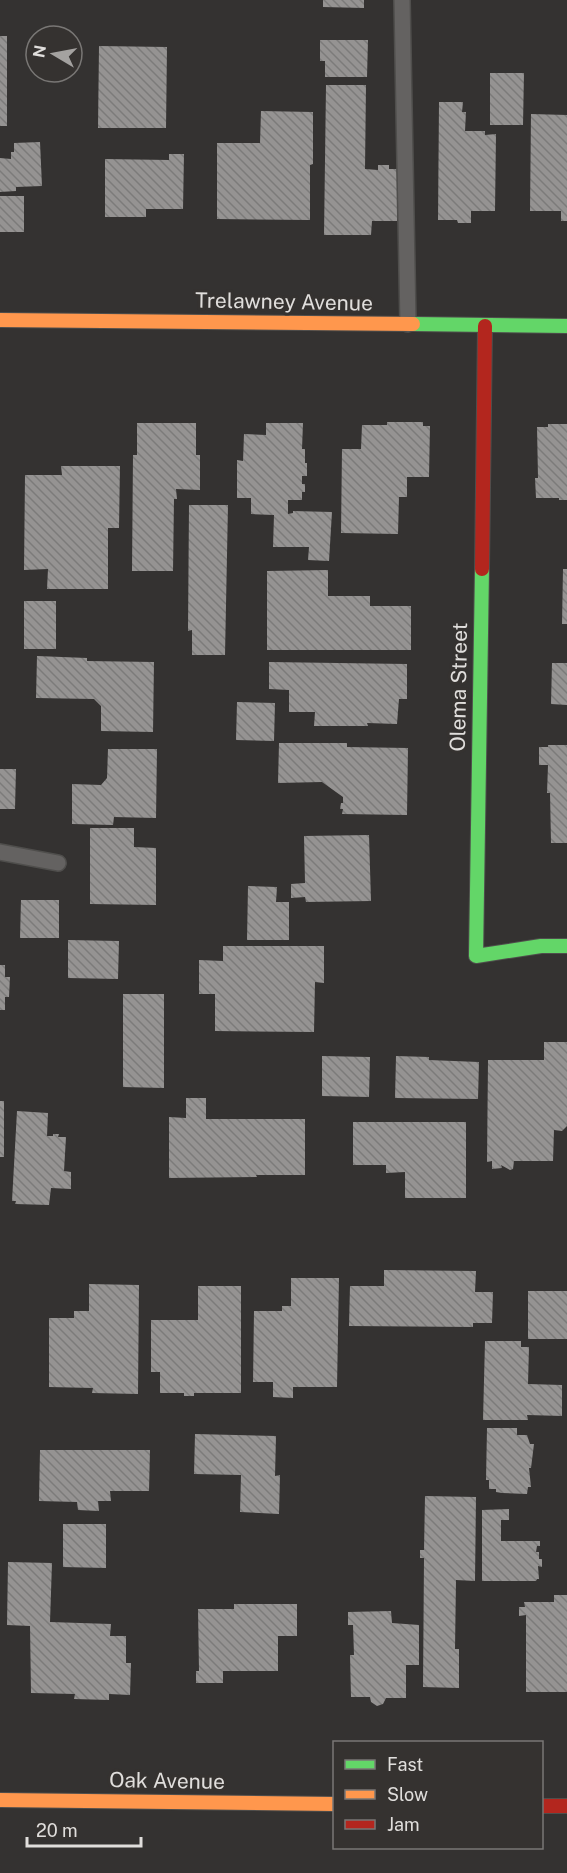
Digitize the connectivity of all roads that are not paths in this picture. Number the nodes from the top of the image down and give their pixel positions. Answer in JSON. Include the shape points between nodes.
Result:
{"nodes":[{"id":1,"x":402,"y":0,"type":"edge"},
{"id":2,"x":0,"y":320,"type":"edge"},
{"id":3,"x":408,"y":324,"type":"junction"},
{"id":4,"x":485,"y":326,"type":"junction"},
{"id":5,"x":567,"y":326,"type":"edge"},
{"id":6,"x":0,"y":852,"type":"edge"},
{"id":7,"x":58,"y":863,"type":"dead end"},
{"id":8,"x":567,"y":946,"type":"edge"},
{"id":9,"x":0,"y":1800,"type":"edge"},
{"id":10,"x":333,"y":1804,"type":"edge"},
{"id":11,"x":543,"y":1806,"type":"edge"},
{"id":12,"x":567,"y":1806,"type":"edge"}],
"edges":[{"from":1,"to":3,"type":"lane"},
{"from":2,"to":3,"type":"street","name":"Trelawney Avenue"},
{"from":3,"to":4,"type":"street","name":"Trelawney Avenue"},
{"from":4,"to":5,"type":"street","name":"Trelawney Avenue"},
{"from":4,"to":8,"type":"street","name":"Olema Street","via":[[476,956]]},
{"from":6,"to":7,"type":"lane"},
{"from":9,"to":10,"type":"street","name":"Oak Avenue"},
{"from":11,"to":12,"type":"street"}]}
